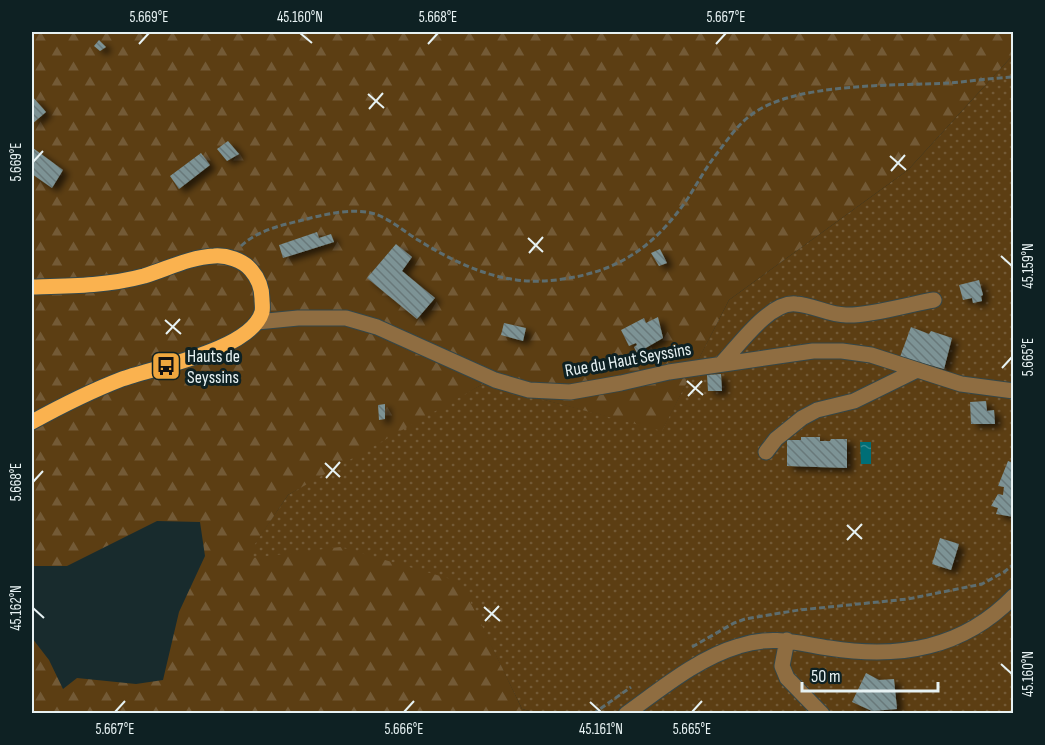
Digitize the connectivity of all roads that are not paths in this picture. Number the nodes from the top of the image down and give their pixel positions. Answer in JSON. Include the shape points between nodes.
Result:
{"nodes":[{"id":1,"x":32,"y":287,"type":"edge"},
{"id":2,"x":933,"y":300,"type":"dead end"},
{"id":3,"x":257,"y":322,"type":"junction"},
{"id":4,"x":722,"y":363,"type":"junction"},
{"id":5,"x":915,"y":370,"type":"junction"},
{"id":6,"x":1014,"y":392,"type":"edge"},
{"id":7,"x":32,"y":422,"type":"edge"},
{"id":8,"x":766,"y":452,"type":"dead end"},
{"id":9,"x":1014,"y":596,"type":"edge"},
{"id":10,"x":787,"y":640,"type":"junction"},
{"id":11,"x":626,"y":714,"type":"edge"},
{"id":12,"x":822,"y":714,"type":"edge"}],
"edges":[{"from":1,"to":3,"type":"main road","via":[[101,285],[197,259],[229,257],[251,269],[262,289],[262,312]]},
{"from":2,"to":4,"type":"street","via":[[847,315],[786,304],[758,323]]},
{"from":3,"to":4,"type":"street","name":"Rue du Haut Seyssins","via":[[346,318],[377,327],[495,380],[529,390],[570,392]]},
{"from":3,"to":7,"type":"main road","via":[[224,346],[123,379]]},
{"from":4,"to":5,"type":"street","name":"Rue du Haut Seyssins","via":[[842,351],[871,355]]},
{"from":5,"to":6,"type":"street","name":"Rue du Haut Seyssins","via":[[961,384]]},
{"from":5,"to":8,"type":"street","via":[[854,401],[802,418]]},
{"from":9,"to":10,"type":"street","via":[[960,636],[916,650],[857,653]]},
{"from":10,"to":11,"type":"street","via":[[739,646],[713,657]]},
{"from":10,"to":12,"type":"street","via":[[782,666],[787,678]]}]}
